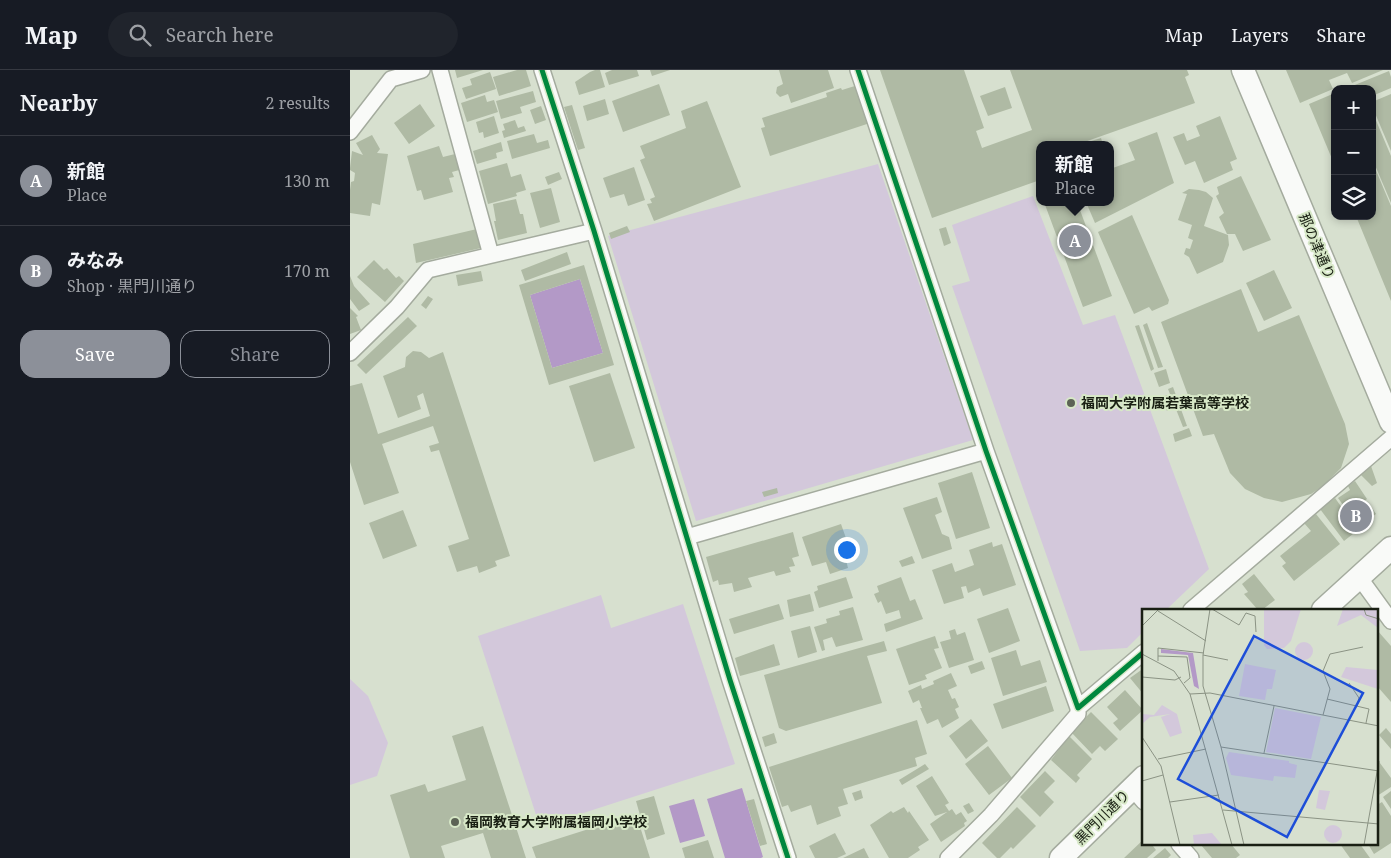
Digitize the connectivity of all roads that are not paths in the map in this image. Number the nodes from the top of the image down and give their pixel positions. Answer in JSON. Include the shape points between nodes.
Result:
{"nodes":[{"id":1,"x":422,"y":70,"type":"edge"},
{"id":2,"x":440,"y":70,"type":"edge"},
{"id":3,"x":542,"y":70,"type":"edge"},
{"id":4,"x":858,"y":70,"type":"edge"},
{"id":5,"x":1242,"y":70,"type":"edge"},
{"id":6,"x":350,"y":132,"type":"edge"},
{"id":7,"x":594,"y":231,"type":"junction"},
{"id":8,"x":491,"y":255,"type":"junction"},
{"id":9,"x":350,"y":353,"type":"edge"},
{"id":10,"x":1391,"y":422,"type":"edge"},
{"id":11,"x":1391,"y":438,"type":"edge"},
{"id":12,"x":986,"y":451,"type":"junction"},
{"id":13,"x":687,"y":537,"type":"junction"},
{"id":14,"x":1391,"y":548,"type":"edge"},
{"id":15,"x":1359,"y":577,"type":"junction"},
{"id":16,"x":1192,"y":609,"type":"edge"},
{"id":17,"x":1324,"y":609,"type":"edge"},
{"id":18,"x":1391,"y":621,"type":"edge"},
{"id":19,"x":1142,"y":654,"type":"edge"},
{"id":20,"x":1078,"y":708,"type":"junction"},
{"id":21,"x":1140,"y":789,"type":"edge"},
{"id":22,"x":1181,"y":846,"type":"edge"},
{"id":23,"x":788,"y":858,"type":"edge"},
{"id":24,"x":948,"y":858,"type":"edge"},
{"id":25,"x":1061,"y":858,"type":"edge"},
{"id":26,"x":1191,"y":858,"type":"edge"}],
"edges":[{"from":1,"to":6,"type":"street","via":[[391,80]]},
{"from":2,"to":8,"type":"street"},
{"from":3,"to":7,"type":"street"},
{"from":4,"to":12,"type":"street"},
{"from":5,"to":10,"type":"street","name":"那の津通り"},
{"from":7,"to":8,"type":"street"},
{"from":7,"to":13,"type":"street"},
{"from":8,"to":9,"type":"street","via":[[428,270],[397,307]]},
{"from":11,"to":16,"type":"street"},
{"from":12,"to":13,"type":"street"},
{"from":12,"to":20,"type":"street"},
{"from":13,"to":23,"type":"street"},
{"from":14,"to":15,"type":"street"},
{"from":15,"to":17,"type":"street"},
{"from":15,"to":18,"type":"street"},
{"from":19,"to":20,"type":"street"},
{"from":20,"to":24,"type":"street","via":[[1078,714],[1003,801]]},
{"from":21,"to":25,"type":"street","name":"黒門川通り"},
{"from":22,"to":26,"type":"street"}]}
